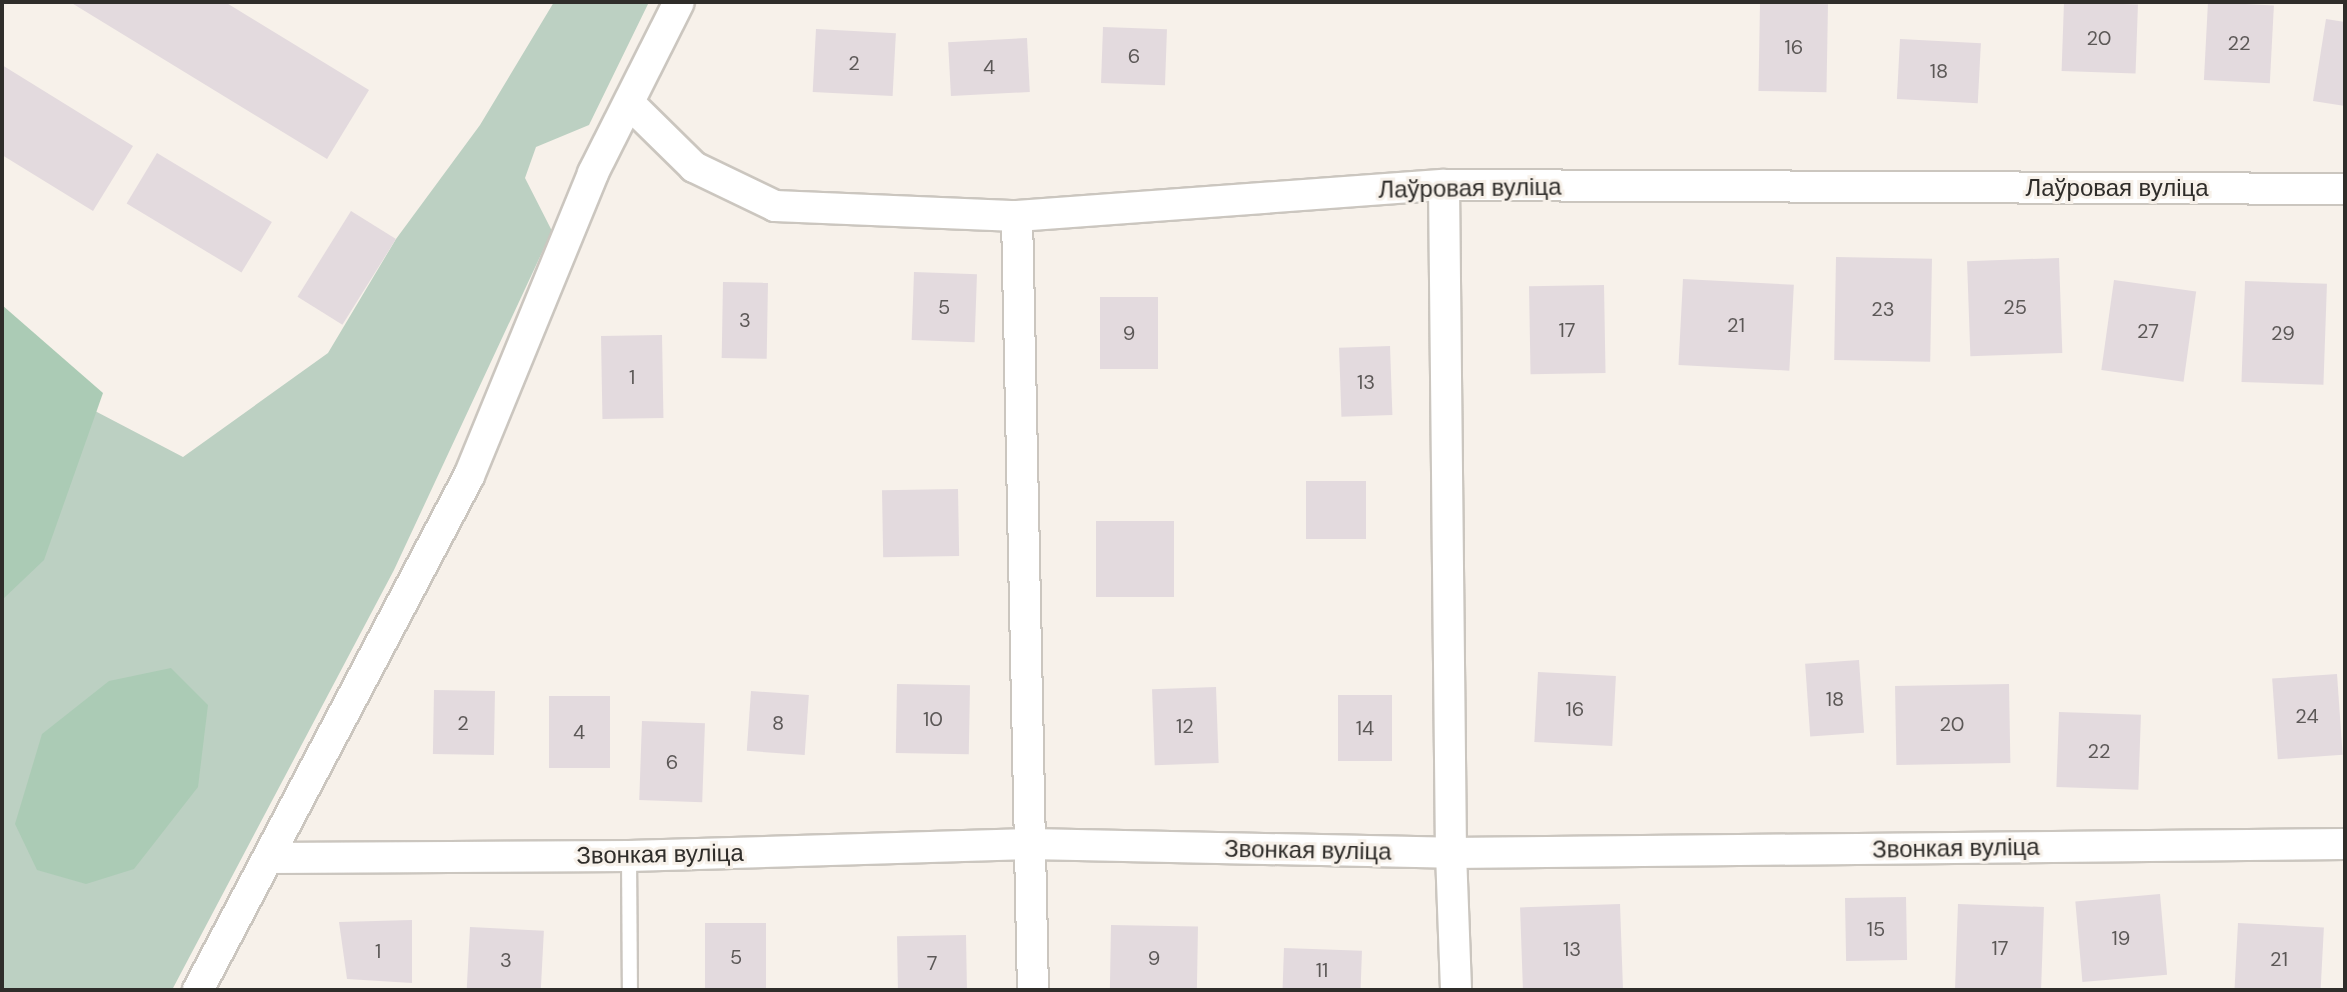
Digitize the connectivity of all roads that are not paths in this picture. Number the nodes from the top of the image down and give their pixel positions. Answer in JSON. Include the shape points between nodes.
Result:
{"nodes":[{"id":1,"x":679,"y":2,"type":"edge"},
{"id":2,"x":630,"y":104,"type":"junction"},
{"id":3,"x":1444,"y":185,"type":"junction"},
{"id":4,"x":2345,"y":189,"type":"edge"},
{"id":5,"x":1017,"y":216,"type":"junction"},
{"id":6,"x":1030,"y":844,"type":"junction"},
{"id":7,"x":2345,"y":844,"type":"edge"},
{"id":8,"x":1451,"y":853,"type":"junction"},
{"id":9,"x":629,"y":856,"type":"junction"},
{"id":10,"x":270,"y":858,"type":"junction"},
{"id":11,"x":198,"y":990,"type":"edge"},
{"id":12,"x":630,"y":990,"type":"edge"},
{"id":13,"x":1033,"y":990,"type":"edge"},
{"id":14,"x":1456,"y":990,"type":"edge"}],
"edges":[{"from":1,"to":2,"type":"street"},
{"from":2,"to":5,"type":"street","name":"Лаўровая вуліца","via":[[694,167],[775,206]]},
{"from":2,"to":10,"type":"street","via":[[593,173],[469,476]]},
{"from":3,"to":4,"type":"street","name":"Лаўровая вуліца"},
{"from":3,"to":5,"type":"street","name":"Лаўровая вуліца"},
{"from":3,"to":8,"type":"street"},
{"from":5,"to":6,"type":"street"},
{"from":6,"to":8,"type":"street","name":"Звонкая вуліца"},
{"from":6,"to":9,"type":"street","name":"Звонкая вуліца"},
{"from":6,"to":13,"type":"street"},
{"from":7,"to":8,"type":"street","name":"Звонкая вуліца"},
{"from":8,"to":14,"type":"street"},
{"from":9,"to":10,"type":"street","name":"Звонкая вуліца"},
{"from":9,"to":12,"type":"lane"},
{"from":10,"to":11,"type":"street"}]}
